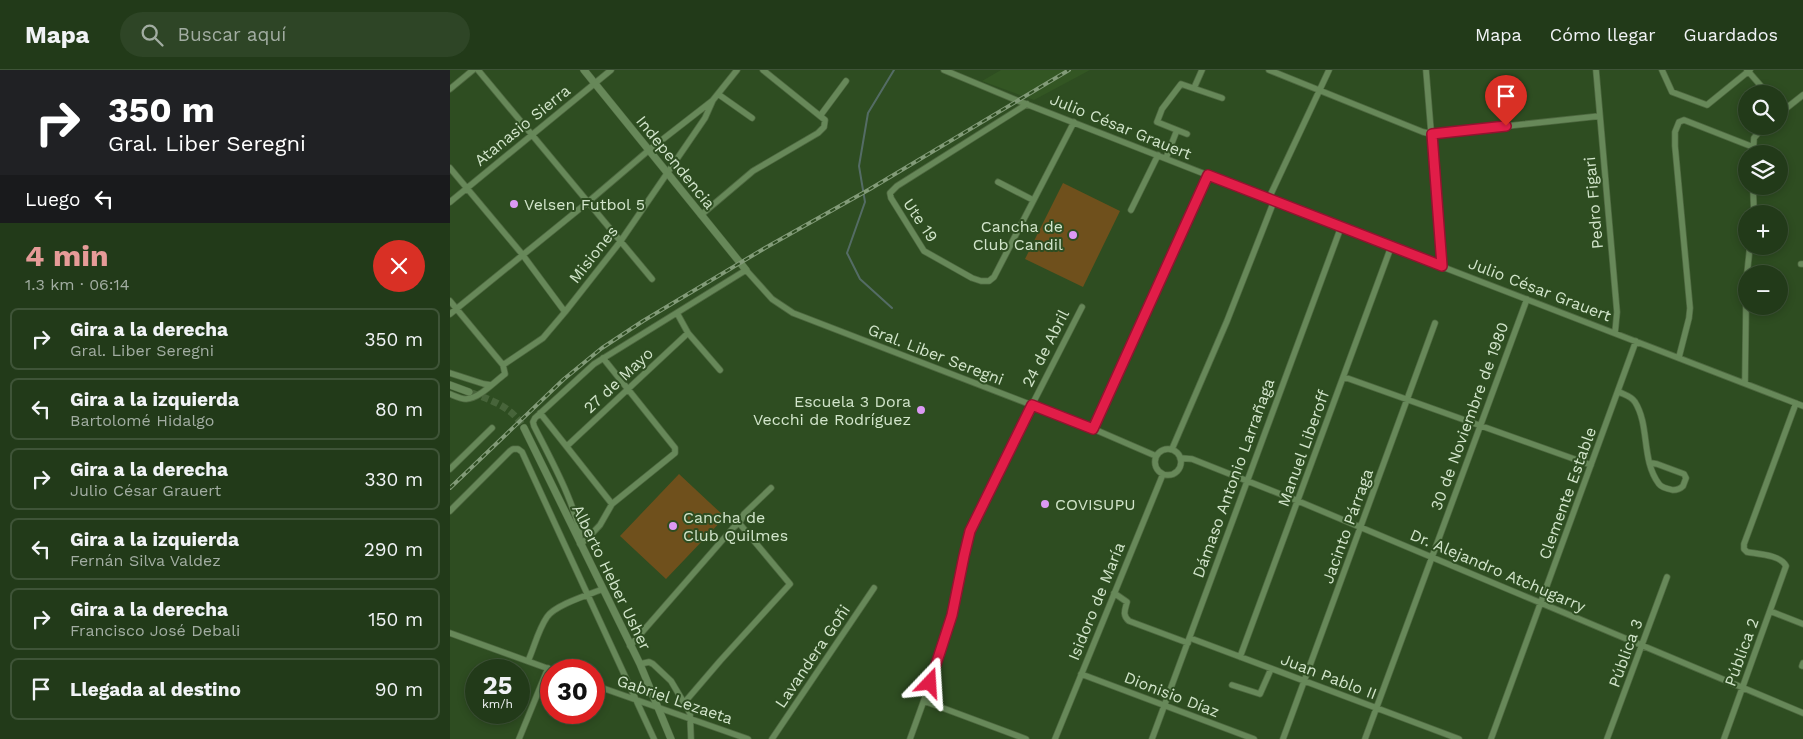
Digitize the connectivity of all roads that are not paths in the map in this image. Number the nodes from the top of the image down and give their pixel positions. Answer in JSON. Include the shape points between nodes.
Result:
{"nodes":[{"id":1,"x":473,"y":70,"type":"edge"},
{"id":2,"x":478,"y":70,"type":"edge"},
{"id":3,"x":584,"y":70,"type":"edge"},
{"id":4,"x":611,"y":70,"type":"edge"},
{"id":5,"x":737,"y":70,"type":"edge"},
{"id":6,"x":764,"y":70,"type":"edge"},
{"id":7,"x":944,"y":70,"type":"edge"},
{"id":8,"x":1202,"y":70,"type":"edge"},
{"id":9,"x":1269,"y":70,"type":"edge"},
{"id":10,"x":1329,"y":70,"type":"edge"},
{"id":11,"x":1426,"y":70,"type":"edge"},
{"id":12,"x":1596,"y":70,"type":"edge"},
{"id":13,"x":1662,"y":70,"type":"edge"},
{"id":14,"x":1748,"y":70,"type":"edge"},
{"id":15,"x":846,"y":81,"type":"dead end"},
{"id":16,"x":595,"y":83,"type":"junction"},
{"id":17,"x":1760,"y":85,"type":"edge"},
{"id":18,"x":1194,"y":88,"type":"junction"},
{"id":19,"x":450,"y":89,"type":"edge"},
{"id":20,"x":1319,"y":91,"type":"junction"},
{"id":21,"x":718,"y":94,"type":"junction"},
{"id":22,"x":1803,"y":95,"type":"edge"},
{"id":23,"x":1222,"y":98,"type":"dead end"},
{"id":24,"x":713,"y":100,"type":"junction"},
{"id":25,"x":1027,"y":104,"type":"junction"},
{"id":26,"x":1788,"y":105,"type":"edge"},
{"id":27,"x":820,"y":116,"type":"junction"},
{"id":28,"x":1600,"y":116,"type":"junction"},
{"id":29,"x":752,"y":118,"type":"dead end"},
{"id":30,"x":1074,"y":122,"type":"junction"},
{"id":31,"x":1177,"y":130,"type":"junction"},
{"id":32,"x":1187,"y":134,"type":"dead end"},
{"id":33,"x":1432,"y":134,"type":"junction"},
{"id":34,"x":532,"y":135,"type":"junction"},
{"id":35,"x":1748,"y":145,"type":"edge"},
{"id":36,"x":649,"y":150,"type":"junction"},
{"id":37,"x":1158,"y":155,"type":"junction"},
{"id":38,"x":1166,"y":158,"type":"junction"},
{"id":39,"x":450,"y":168,"type":"edge"},
{"id":40,"x":667,"y":173,"type":"junction"},
{"id":41,"x":1208,"y":175,"type":"junction"},
{"id":42,"x":998,"y":182,"type":"dead end"},
{"id":43,"x":467,"y":188,"type":"junction"},
{"id":44,"x":1271,"y":199,"type":"junction"},
{"id":45,"x":1034,"y":200,"type":"junction"},
{"id":46,"x":450,"y":202,"type":"edge"},
{"id":47,"x":588,"y":202,"type":"junction"},
{"id":48,"x":1131,"y":210,"type":"dead end"},
{"id":49,"x":701,"y":215,"type":"junction"},
{"id":50,"x":1340,"y":227,"type":"junction"},
{"id":51,"x":620,"y":242,"type":"junction"},
{"id":52,"x":1391,"y":248,"type":"junction"},
{"id":53,"x":522,"y":254,"type":"junction"},
{"id":54,"x":1442,"y":266,"type":"junction"},
{"id":55,"x":746,"y":270,"type":"junction"},
{"id":56,"x":652,"y":279,"type":"dead end"},
{"id":57,"x":1527,"y":299,"type":"junction"},
{"id":58,"x":450,"y":301,"type":"edge"},
{"id":59,"x":1082,"y":307,"type":"dead end"},
{"id":60,"x":456,"y":309,"type":"junction"},
{"id":61,"x":566,"y":312,"type":"junction"},
{"id":62,"x":677,"y":313,"type":"junction"},
{"id":63,"x":450,"y":314,"type":"edge"},
{"id":64,"x":1746,"y":315,"type":"edge"},
{"id":65,"x":1435,"y":323,"type":"dead end"},
{"id":66,"x":688,"y":333,"type":"junction"},
{"id":67,"x":1615,"y":333,"type":"junction"},
{"id":68,"x":1636,"y":342,"type":"junction"},
{"id":69,"x":1680,"y":357,"type":"junction"},
{"id":70,"x":603,"y":358,"type":"junction"},
{"id":71,"x":503,"y":365,"type":"junction"},
{"id":72,"x":720,"y":370,"type":"dead end"},
{"id":73,"x":450,"y":372,"type":"edge"},
{"id":74,"x":1344,"y":377,"type":"junction"},
{"id":75,"x":1745,"y":383,"type":"junction"},
{"id":76,"x":450,"y":385,"type":"edge"},
{"id":77,"x":491,"y":385,"type":"junction"},
{"id":78,"x":629,"y":389,"type":"junction"},
{"id":79,"x":470,"y":392,"type":"tunnel mouth"},
{"id":80,"x":1619,"y":392,"type":"junction"},
{"id":81,"x":450,"y":394,"type":"edge"},
{"id":82,"x":1407,"y":400,"type":"junction"},
{"id":83,"x":1796,"y":403,"type":"junction"},
{"id":84,"x":1032,"y":405,"type":"junction"},
{"id":85,"x":1803,"y":406,"type":"edge"},
{"id":86,"x":540,"y":413,"type":"junction"},
{"id":87,"x":1480,"y":426,"type":"junction"},
{"id":88,"x":492,"y":428,"type":"dead end"},
{"id":89,"x":524,"y":428,"type":"tunnel mouth"},
{"id":90,"x":1093,"y":429,"type":"junction"},
{"id":91,"x":567,"y":446,"type":"junction"},
{"id":92,"x":1172,"y":450,"type":"junction"},
{"id":93,"x":1156,"y":456,"type":"junction"},
{"id":94,"x":1180,"y":458,"type":"junction"},
{"id":95,"x":1651,"y":463,"type":"junction"},
{"id":96,"x":1591,"y":465,"type":"junction"},
{"id":97,"x":450,"y":469,"type":"edge"},
{"id":98,"x":1163,"y":474,"type":"junction"},
{"id":99,"x":1246,"y":481,"type":"junction"},
{"id":100,"x":771,"y":488,"type":"dead end"},
{"id":101,"x":1298,"y":501,"type":"junction"},
{"id":102,"x":612,"y":504,"type":"junction"},
{"id":103,"x":450,"y":511,"type":"edge"},
{"id":104,"x":739,"y":523,"type":"junction"},
{"id":105,"x":1361,"y":528,"type":"junction"},
{"id":106,"x":580,"y":544,"type":"junction"},
{"id":107,"x":1432,"y":557,"type":"junction"},
{"id":108,"x":1667,"y":577,"type":"dead end"},
{"id":109,"x":874,"y":588,"type":"dead end"},
{"id":110,"x":603,"y":589,"type":"junction"},
{"id":111,"x":1114,"y":593,"type":"junction"},
{"id":112,"x":589,"y":595,"type":"junction"},
{"id":113,"x":1542,"y":603,"type":"junction"},
{"id":114,"x":1770,"y":611,"type":"junction"},
{"id":115,"x":1803,"y":624,"type":"edge"},
{"id":116,"x":450,"y":633,"type":"edge"},
{"id":117,"x":1189,"y":640,"type":"junction"},
{"id":118,"x":1642,"y":645,"type":"junction"},
{"id":119,"x":630,"y":646,"type":"junction"},
{"id":120,"x":1240,"y":657,"type":"junction"},
{"id":121,"x":520,"y":659,"type":"edge"},
{"id":122,"x":529,"y":659,"type":"edge"},
{"id":123,"x":640,"y":664,"type":"junction"},
{"id":124,"x":1270,"y":669,"type":"junction"},
{"id":125,"x":1081,"y":674,"type":"junction"},
{"id":126,"x":1304,"y":682,"type":"junction"},
{"id":127,"x":1232,"y":685,"type":"dead end"},
{"id":128,"x":1742,"y":687,"type":"junction"},
{"id":129,"x":605,"y":689,"type":"edge"},
{"id":130,"x":540,"y":692,"type":"edge"},
{"id":131,"x":636,"y":700,"type":"junction"},
{"id":132,"x":924,"y":701,"type":"junction"},
{"id":133,"x":684,"y":703,"type":"junction"},
{"id":134,"x":1164,"y":706,"type":"junction"},
{"id":135,"x":658,"y":707,"type":"junction"},
{"id":136,"x":1376,"y":709,"type":"junction"},
{"id":137,"x":1803,"y":712,"type":"edge"},
{"id":138,"x":690,"y":718,"type":"junction"},
{"id":139,"x":519,"y":739,"type":"edge"},
{"id":140,"x":654,"y":739,"type":"edge"},
{"id":141,"x":671,"y":739,"type":"edge"},
{"id":142,"x":691,"y":739,"type":"edge"},
{"id":143,"x":748,"y":739,"type":"edge"},
{"id":144,"x":772,"y":739,"type":"edge"},
{"id":145,"x":910,"y":739,"type":"edge"},
{"id":146,"x":1026,"y":739,"type":"edge"},
{"id":147,"x":1055,"y":739,"type":"edge"},
{"id":148,"x":1152,"y":739,"type":"edge"},
{"id":149,"x":1254,"y":739,"type":"edge"},
{"id":150,"x":1283,"y":739,"type":"edge"},
{"id":151,"x":1365,"y":739,"type":"edge"},
{"id":152,"x":1459,"y":739,"type":"edge"},
{"id":153,"x":1491,"y":739,"type":"edge"},
{"id":154,"x":1608,"y":739,"type":"edge"},
{"id":155,"x":1724,"y":739,"type":"edge"}],
"edges":[{"from":1,"to":19,"type":"street"},
{"from":2,"to":34,"type":"street"},
{"from":3,"to":16,"type":"street","name":"Independencia"},
{"from":4,"to":16,"type":"street","name":"Atanasio Sierra"},
{"from":5,"to":21,"type":"street","name":"Misiones"},
{"from":6,"to":27,"type":"street"},
{"from":7,"to":25,"type":"street","name":"Julio César Grauert"},
{"from":8,"to":18,"type":"street"},
{"from":9,"to":20,"type":"street"},
{"from":10,"to":20,"type":"street"},
{"from":11,"to":33,"type":"street"},
{"from":12,"to":28,"type":"street","name":"Pedro Figari"},
{"from":13,"to":14,"type":"street","via":[[1672,92],[1707,105]]},
{"from":14,"to":17,"type":"street"},
{"from":15,"to":27,"type":"street"},
{"from":16,"to":34,"type":"street","name":"Atanasio Sierra"},
{"from":16,"to":36,"type":"street","name":"Independencia"},
{"from":18,"to":23,"type":"street"},
{"from":18,"to":31,"type":"street","via":[[1181,84],[1162,109],[1157,122]]},
{"from":20,"to":33,"type":"street"},
{"from":20,"to":44,"type":"street"},
{"from":21,"to":24,"type":"street","name":"Misiones"},
{"from":21,"to":29,"type":"street"},
{"from":22,"to":26,"type":"street"},
{"from":24,"to":36,"type":"street"},
{"from":24,"to":40,"type":"street","name":"Misiones"},
{"from":25,"to":30,"type":"street","name":"Julio César Grauert"},
{"from":25,"to":45,"type":"street","name":"Ute 19","via":[[890,193],[924,251],[981,282],[988,281],[996,272]]},
{"from":27,"to":49,"type":"street","via":[[825,120],[818,133],[753,171]]},
{"from":28,"to":33,"type":"street"},
{"from":28,"to":67,"type":"street","name":"Pedro Figari","via":[[1617,312]]},
{"from":30,"to":37,"type":"street","name":"Julio César Grauert"},
{"from":30,"to":45,"type":"street"},
{"from":31,"to":32,"type":"street"},
{"from":31,"to":38,"type":"street"},
{"from":33,"to":54,"type":"street"},
{"from":34,"to":43,"type":"street","name":"Atanasio Sierra"},
{"from":34,"to":47,"type":"street"},
{"from":35,"to":69,"type":"street","via":[[1684,120],[1676,128],[1690,308]]},
{"from":36,"to":40,"type":"street","name":"Independencia"},
{"from":36,"to":47,"type":"street"},
{"from":37,"to":38,"type":"street","name":"Julio César Grauert"},
{"from":37,"to":48,"type":"street"},
{"from":38,"to":41,"type":"street","name":"Julio César Grauert"},
{"from":39,"to":43,"type":"street"},
{"from":40,"to":49,"type":"street","name":"Independencia"},
{"from":40,"to":51,"type":"street","name":"Misiones"},
{"from":41,"to":44,"type":"street","name":"Julio César Grauert"},
{"from":41,"to":90,"type":"street"},
{"from":42,"to":45,"type":"street"},
{"from":43,"to":46,"type":"street","name":"Atanasio Sierra"},
{"from":43,"to":53,"type":"street"},
{"from":44,"to":50,"type":"street","name":"Julio César Grauert"},
{"from":44,"to":92,"type":"street","via":[[1230,313]]},
{"from":47,"to":51,"type":"street"},
{"from":47,"to":53,"type":"street"},
{"from":49,"to":55,"type":"street","name":"Independencia"},
{"from":50,"to":52,"type":"street","name":"Julio César Grauert"},
{"from":50,"to":99,"type":"street","name":"Dámaso Antonio Larrañaga"},
{"from":51,"to":56,"type":"street"},
{"from":51,"to":61,"type":"street","name":"Misiones"},
{"from":52,"to":54,"type":"street","name":"Julio César Grauert"},
{"from":52,"to":74,"type":"street","name":"Manuel Liberoff"},
{"from":53,"to":60,"type":"street"},
{"from":53,"to":61,"type":"street"},
{"from":54,"to":57,"type":"street","name":"Julio César Grauert"},
{"from":55,"to":62,"type":"street"},
{"from":55,"to":84,"type":"street","name":"Gral. Liber Seregni","via":[[772,299],[794,313]]},
{"from":57,"to":67,"type":"street","name":"Julio César Grauert"},
{"from":57,"to":87,"type":"street","name":"30 de Noviembre de 1980"},
{"from":58,"to":60,"type":"street"},
{"from":59,"to":84,"type":"street","name":"24 de Abril"},
{"from":60,"to":63,"type":"street"},
{"from":60,"to":71,"type":"street"},
{"from":61,"to":71,"type":"street","name":"Misiones","via":[[543,338]]},
{"from":62,"to":66,"type":"street"},
{"from":62,"to":70,"type":"street"},
{"from":64,"to":75,"type":"street"},
{"from":65,"to":82,"type":"street","name":"Jacinto Párraga"},
{"from":66,"to":72,"type":"street"},
{"from":66,"to":78,"type":"street","name":"27 de Mayo"},
{"from":67,"to":68,"type":"street","name":"Julio César Grauert"},
{"from":68,"to":69,"type":"street","name":"Julio César Grauert"},
{"from":68,"to":80,"type":"street","name":"Clemente Estable"},
{"from":69,"to":75,"type":"street","name":"Julio César Grauert"},
{"from":70,"to":78,"type":"street"},
{"from":70,"to":86,"type":"street"},
{"from":71,"to":77,"type":"street","via":[[505,374]]},
{"from":73,"to":77,"type":"street"},
{"from":74,"to":82,"type":"street"},
{"from":74,"to":101,"type":"street","name":"Manuel Liberoff"},
{"from":75,"to":83,"type":"street","name":"Julio César Grauert"},
{"from":76,"to":79,"type":"street"},
{"from":77,"to":81,"type":"street","via":[[466,399]]},
{"from":78,"to":91,"type":"street","name":"27 de Mayo"},
{"from":78,"to":102,"type":"street","via":[[676,448],[673,456]]},
{"from":80,"to":95,"type":"street","via":[[1634,400],[1640,412]]},
{"from":80,"to":96,"type":"street","name":"Clemente Estable"},
{"from":82,"to":87,"type":"street"},
{"from":82,"to":105,"type":"street","name":"Jacinto Párraga"},
{"from":83,"to":85,"type":"street","name":"Julio César Grauert"},
{"from":83,"to":114,"type":"street","name":"Pública 2","via":[[1744,544],[1747,552],[1778,559],[1786,566]]},
{"from":84,"to":90,"type":"street","name":"Gral. Liber Seregni"},
{"from":84,"to":132,"type":"street","name":"24 de Abril","via":[[970,531],[949,627]]},
{"from":86,"to":91,"type":"street"},
{"from":86,"to":106,"type":"street","via":[[533,422],[534,426],[572,508],[579,526]]},
{"from":87,"to":96,"type":"street"},
{"from":87,"to":107,"type":"street","name":"30 de Noviembre de 1980"},
{"from":88,"to":97,"type":"street"},
{"from":89,"to":106,"type":"street","name":"Alberto Heber Usher"},
{"from":90,"to":93,"type":"street","name":"Gral. Liber Seregni"},
{"from":91,"to":102,"type":"street"},
{"from":92,"to":93,"type":"street","via":[[1161,451]]},
{"from":92,"to":94,"type":"street"},
{"from":93,"to":98,"type":"street","via":[[1156,468]]},
{"from":94,"to":98,"type":"street","via":[[1176,471]]},
{"from":94,"to":99,"type":"street","name":"Dr. Alejandro Atchugarry","via":[[1192,459]]},
{"from":95,"to":95,"type":"street","via":[[1684,474],[1683,486],[1676,490],[1662,487]]},
{"from":96,"to":113,"type":"street","name":"Clemente Estable"},
{"from":98,"to":111,"type":"street","name":"Isidoro de María"},
{"from":99,"to":101,"type":"street","name":"Dr. Alejandro Atchugarry"},
{"from":99,"to":117,"type":"street","name":"Dámaso Antonio Larrañaga"},
{"from":100,"to":104,"type":"street"},
{"from":101,"to":105,"type":"street","name":"Dr. Alejandro Atchugarry"},
{"from":101,"to":120,"type":"street","name":"Manuel Liberoff"},
{"from":102,"to":106,"type":"street","via":[[600,525]]},
{"from":103,"to":112,"type":"street","name":"Alberto Heber Usher","via":[[510,451],[518,449]]},
{"from":104,"to":119,"type":"street"},
{"from":104,"to":133,"type":"street","via":[[790,584]]},
{"from":105,"to":107,"type":"street","name":"Dr. Alejandro Atchugarry"},
{"from":105,"to":126,"type":"street","name":"Jacinto Párraga"},
{"from":106,"to":110,"type":"street","name":"Alberto Heber Usher"},
{"from":107,"to":113,"type":"street","name":"Dr. Alejandro Atchugarry"},
{"from":107,"to":136,"type":"street","name":"30 de Noviembre de 1980"},
{"from":108,"to":118,"type":"street","name":"Pública 3"},
{"from":109,"to":144,"type":"street","name":"Lavandera Goñi"},
{"from":110,"to":112,"type":"street"},
{"from":110,"to":119,"type":"street","name":"Alberto Heber Usher"},
{"from":111,"to":117,"type":"street","name":"Juan Pablo II","via":[[1126,600],[1124,615],[1129,621]]},
{"from":111,"to":125,"type":"street","name":"Isidoro de María"},
{"from":112,"to":122,"type":"street","via":[[550,614]]},
{"from":112,"to":131,"type":"street","name":"Alberto Heber Usher"},
{"from":113,"to":118,"type":"street","name":"Dr. Alejandro Atchugarry"},
{"from":113,"to":153,"type":"street","name":"Clemente Estable"},
{"from":114,"to":115,"type":"street"},
{"from":114,"to":128,"type":"street","name":"Pública 2"},
{"from":116,"to":121,"type":"street"},
{"from":117,"to":120,"type":"street","name":"Juan Pablo II"},
{"from":117,"to":134,"type":"street","name":"Dámaso Antonio Larrañaga"},
{"from":118,"to":128,"type":"street","name":"Dr. Alejandro Atchugarry"},
{"from":118,"to":154,"type":"street","name":"Pública 3"},
{"from":119,"to":123,"type":"street","name":"Alberto Heber Usher"},
{"from":120,"to":124,"type":"street","name":"Juan Pablo II"},
{"from":123,"to":133,"type":"street","via":[[648,662],[662,670]]},
{"from":123,"to":135,"type":"street","name":"Alberto Heber Usher"},
{"from":124,"to":126,"type":"street","name":"Juan Pablo II"},
{"from":124,"to":127,"type":"street","via":[[1260,694]]},
{"from":125,"to":134,"type":"street","name":"Dionisio Díaz"},
{"from":125,"to":147,"type":"street","name":"Isidoro de María"},
{"from":126,"to":136,"type":"street","name":"Juan Pablo II"},
{"from":126,"to":150,"type":"street","name":"Jacinto Párraga"},
{"from":128,"to":137,"type":"street","name":"Dr. Alejandro Atchugarry"},
{"from":128,"to":155,"type":"street","name":"Pública 2"},
{"from":129,"to":131,"type":"street","name":"Gabriel Lezaeta"},
{"from":130,"to":139,"type":"street"},
{"from":131,"to":135,"type":"street","name":"Gabriel Lezaeta"},
{"from":131,"to":140,"type":"street","name":"Alberto Heber Usher"},
{"from":132,"to":145,"type":"street","name":"24 de Abril"},
{"from":132,"to":146,"type":"street"},
{"from":133,"to":138,"type":"street"},
{"from":134,"to":148,"type":"street","name":"Dámaso Antonio Larrañaga"},
{"from":134,"to":149,"type":"street","name":"Dionisio Díaz"},
{"from":135,"to":138,"type":"street","name":"Gabriel Lezaeta"},
{"from":135,"to":141,"type":"street","name":"Alberto Heber Usher"},
{"from":136,"to":151,"type":"street","name":"30 de Noviembre de 1980"},
{"from":136,"to":152,"type":"street","name":"Juan Pablo II"},
{"from":138,"to":142,"type":"street"},
{"from":138,"to":143,"type":"street","name":"Gabriel Lezaeta"}]}
